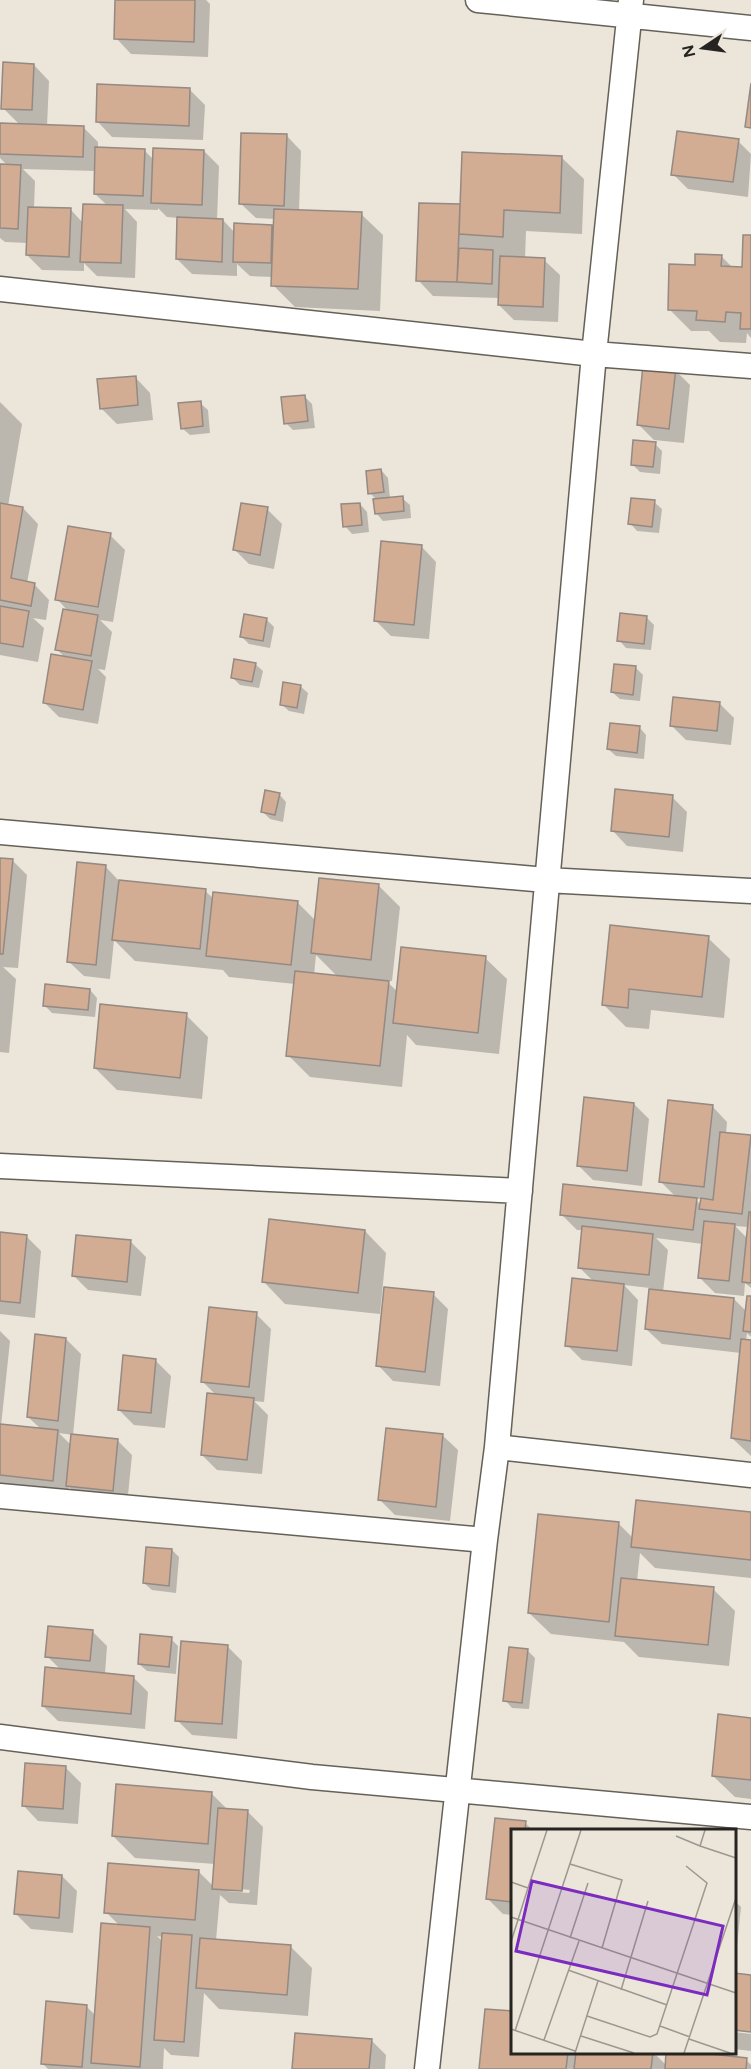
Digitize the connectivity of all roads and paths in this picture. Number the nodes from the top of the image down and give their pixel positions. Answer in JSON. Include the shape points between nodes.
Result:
{"nodes":[{"id":1,"x":478,"y":0,"type":"edge"},
{"id":2,"x":631,"y":8,"type":"edge"},
{"id":3,"x":751,"y":28,"type":"edge"},
{"id":4,"x":0,"y":290,"type":"edge"},
{"id":5,"x":594,"y":354,"type":"junction"},
{"id":6,"x":751,"y":366,"type":"edge"},
{"id":7,"x":0,"y":832,"type":"edge"},
{"id":8,"x":546,"y":880,"type":"junction"},
{"id":9,"x":751,"y":891,"type":"edge"},
{"id":10,"x":0,"y":1166,"type":"edge"},
{"id":11,"x":520,"y":1191,"type":"junction"},
{"id":12,"x":497,"y":1447,"type":"junction"},
{"id":13,"x":751,"y":1475,"type":"edge"},
{"id":14,"x":0,"y":1496,"type":"edge"},
{"id":15,"x":485,"y":1540,"type":"junction"},
{"id":16,"x":0,"y":1737,"type":"edge"},
{"id":17,"x":457,"y":1791,"type":"junction"},
{"id":18,"x":751,"y":1817,"type":"edge"},
{"id":19,"x":427,"y":2069,"type":"edge"}],
"edges":[{"from":1,"to":2,"type":"street"},
{"from":2,"to":3,"type":"street"},
{"from":2,"to":5,"type":"street"},
{"from":4,"to":5,"type":"street"},
{"from":5,"to":6,"type":"street"},
{"from":5,"to":8,"type":"street"},
{"from":7,"to":8,"type":"street"},
{"from":8,"to":9,"type":"street"},
{"from":8,"to":11,"type":"street"},
{"from":10,"to":11,"type":"street"},
{"from":11,"to":12,"type":"street"},
{"from":12,"to":13,"type":"street"},
{"from":12,"to":15,"type":"street"},
{"from":14,"to":15,"type":"street"},
{"from":15,"to":17,"type":"street"},
{"from":16,"to":17,"type":"street","via":[[312,1777]]},
{"from":17,"to":18,"type":"street"},
{"from":17,"to":19,"type":"street"}]}
